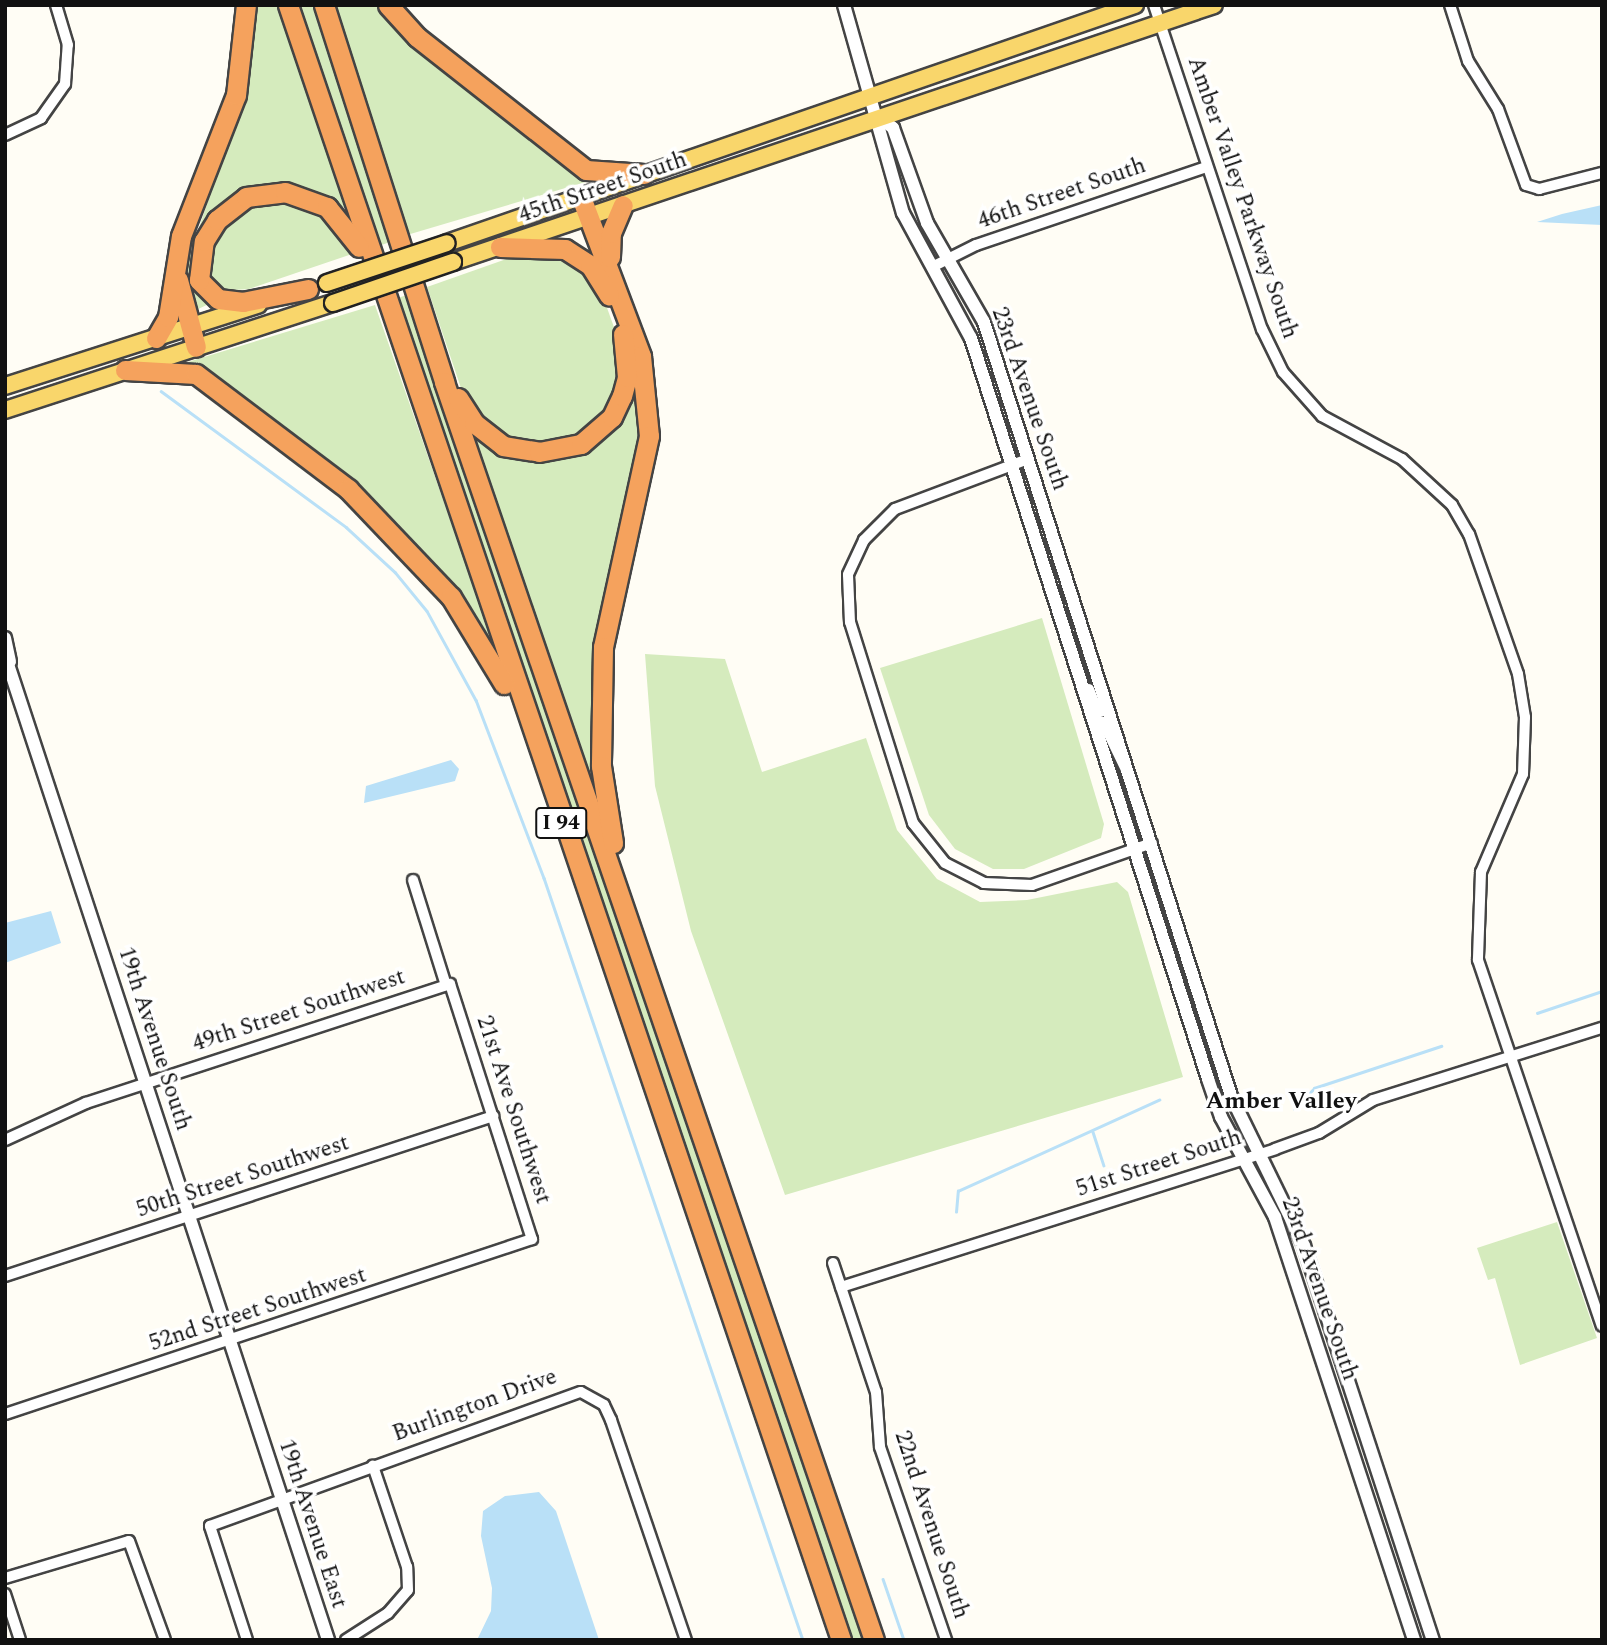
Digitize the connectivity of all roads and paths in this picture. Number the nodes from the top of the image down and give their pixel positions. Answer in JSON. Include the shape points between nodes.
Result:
{"nodes":[{"id":1,"x":56,"y":5,"type":"edge"},
{"id":2,"x":246,"y":5,"type":"edge"},
{"id":3,"x":288,"y":5,"type":"edge"},
{"id":4,"x":324,"y":5,"type":"edge"},
{"id":5,"x":388,"y":5,"type":"edge"},
{"id":6,"x":844,"y":5,"type":"edge"},
{"id":7,"x":1135,"y":5,"type":"edge"},
{"id":8,"x":1154,"y":5,"type":"edge"},
{"id":9,"x":1214,"y":5,"type":"edge"},
{"id":10,"x":1450,"y":5,"type":"edge"},
{"id":11,"x":1160,"y":24,"type":"junction"},
{"id":12,"x":872,"y":95,"type":"junction"},
{"id":13,"x":879,"y":117,"type":"junction"},
{"id":14,"x":5,"y":135,"type":"edge"},
{"id":15,"x":1207,"y":167,"type":"junction"},
{"id":16,"x":1602,"y":173,"type":"edge"},
{"id":17,"x":644,"y":174,"type":"junction"},
{"id":18,"x":581,"y":197,"type":"junction"},
{"id":19,"x":623,"y":205,"type":"junction"},
{"id":20,"x":589,"y":216,"type":"junction"},
{"id":21,"x":500,"y":247,"type":"junction"},
{"id":22,"x":948,"y":259,"type":"junction"},
{"id":23,"x":175,"y":265,"type":"junction"},
{"id":24,"x":932,"y":267,"type":"junction"},
{"id":25,"x":612,"y":272,"type":"junction"},
{"id":26,"x":318,"y":286,"type":"junction"},
{"id":27,"x":391,"y":317,"type":"junction"},
{"id":28,"x":190,"y":326,"type":"junction"},
{"id":29,"x":156,"y":338,"type":"junction"},
{"id":30,"x":196,"y":347,"type":"junction"},
{"id":31,"x":436,"y":356,"type":"junction"},
{"id":32,"x":125,"y":370,"type":"junction"},
{"id":33,"x":5,"y":386,"type":"edge"},
{"id":34,"x":5,"y":410,"type":"edge"},
{"id":35,"x":1028,"y":459,"type":"junction"},
{"id":36,"x":1012,"y":465,"type":"junction"},
{"id":37,"x":5,"y":638,"type":"edge"},
{"id":38,"x":5,"y":654,"type":"edge"},
{"id":39,"x":1077,"y":666,"type":"junction"},
{"id":40,"x":11,"y":669,"type":"junction"},
{"id":41,"x":1110,"y":711,"type":"junction"},
{"id":42,"x":1094,"y":719,"type":"junction"},
{"id":43,"x":527,"y":728,"type":"junction"},
{"id":44,"x":1130,"y":776,"type":"junction"},
{"id":45,"x":1152,"y":843,"type":"junction"},
{"id":46,"x":1136,"y":849,"type":"junction"},
{"id":47,"x":413,"y":880,"type":"dead end"},
{"id":48,"x":624,"y":895,"type":"junction"},
{"id":49,"x":448,"y":984,"type":"junction"},
{"id":50,"x":1602,"y":1028,"type":"edge"},
{"id":51,"x":1511,"y":1058,"type":"junction"},
{"id":52,"x":146,"y":1082,"type":"junction"},
{"id":53,"x":493,"y":1116,"type":"junction"},
{"id":54,"x":5,"y":1140,"type":"edge"},
{"id":55,"x":1261,"y":1154,"type":"junction"},
{"id":56,"x":1244,"y":1159,"type":"junction"},
{"id":57,"x":189,"y":1217,"type":"junction"},
{"id":58,"x":524,"y":1246,"type":"joint"},
{"id":59,"x":833,"y":1263,"type":"dead end"},
{"id":60,"x":5,"y":1276,"type":"edge"},
{"id":61,"x":841,"y":1287,"type":"junction"},
{"id":62,"x":1598,"y":1302,"type":"edge"},
{"id":63,"x":1602,"y":1326,"type":"edge"},
{"id":64,"x":230,"y":1341,"type":"junction"},
{"id":65,"x":5,"y":1414,"type":"edge"},
{"id":66,"x":256,"y":1422,"type":"joint"},
{"id":67,"x":373,"y":1466,"type":"junction"},
{"id":68,"x":788,"y":1489,"type":"junction"},
{"id":69,"x":283,"y":1502,"type":"junction"},
{"id":70,"x":848,"y":1564,"type":"junction"},
{"id":71,"x":5,"y":1578,"type":"edge"},
{"id":72,"x":5,"y":1594,"type":"edge"},
{"id":73,"x":20,"y":1640,"type":"edge"},
{"id":74,"x":165,"y":1640,"type":"edge"},
{"id":75,"x":247,"y":1640,"type":"edge"},
{"id":76,"x":328,"y":1640,"type":"edge"},
{"id":77,"x":346,"y":1640,"type":"edge"},
{"id":78,"x":686,"y":1640,"type":"edge"},
{"id":79,"x":830,"y":1640,"type":"edge"},
{"id":80,"x":841,"y":1640,"type":"edge"},
{"id":81,"x":874,"y":1640,"type":"edge"},
{"id":82,"x":883,"y":1640,"type":"edge"},
{"id":83,"x":946,"y":1640,"type":"edge"},
{"id":84,"x":1414,"y":1640,"type":"edge"},
{"id":85,"x":1433,"y":1640,"type":"edge"}],
"edges":[{"from":1,"to":14,"type":"street","via":[[70,63],[56,102],[41,118]]},
{"from":2,"to":23,"type":"highway","via":[[236,95]]},
{"from":3,"to":27,"type":"highway","number":"I 94"},
{"from":4,"to":31,"type":"highway","number":"I 94"},
{"from":5,"to":17,"type":"highway","via":[[416,37],[586,170]]},
{"from":6,"to":12,"type":"street","name":"23rd Avenue South"},
{"from":7,"to":12,"type":"main road","name":"45th Street South"},
{"from":8,"to":11,"type":"street","name":"Amber Valley Parkway South"},
{"from":9,"to":11,"type":"main road","name":"45th Street South"},
{"from":10,"to":16,"type":"street","via":[[1468,61],[1498,109],[1521,177],[1532,189]]},
{"from":11,"to":13,"type":"main road","name":"45th Street South"},
{"from":11,"to":15,"type":"street","name":"Amber Valley Parkway South"},
{"from":12,"to":13,"type":"street","name":"23rd Avenue South"},
{"from":12,"to":17,"type":"main road","name":"45th Street South"},
{"from":13,"to":19,"type":"main road","name":"45th Street South"},
{"from":13,"to":22,"type":"street","name":"23rd Avenue South","via":[[892,128],[927,223]]},
{"from":13,"to":24,"type":"street","name":"23rd Avenue South","via":[[877,131],[903,213]]},
{"from":15,"to":22,"type":"street","name":"46th Street South"},
{"from":15,"to":51,"type":"street","name":"Amber Valley Parkway South","via":[[1283,372],[1322,416],[1402,459],[1452,505],[1514,662],[1525,717],[1523,774],[1483,864],[1475,927],[1485,983]]},
{"from":17,"to":18,"type":"main road","name":"45th Street South"},
{"from":18,"to":20,"type":"highway"},
{"from":18,"to":26,"type":"main road","name":"45th Street South","bridge":true},
{"from":19,"to":20,"type":"main road","name":"45th Street South"},
{"from":19,"to":25,"type":"highway","via":[[611,233]]},
{"from":20,"to":21,"type":"main road","name":"45th Street South"},
{"from":20,"to":25,"type":"highway"},
{"from":21,"to":30,"type":"main road","name":"45th Street South","bridge":true},
{"from":21,"to":31,"type":"highway","via":[[565,249],[600,276],[627,353],[627,377],[612,417],[581,444],[562,450],[503,446],[474,423]]},
{"from":22,"to":24,"type":"street","name":"46th Street South"},
{"from":22,"to":35,"type":"street","name":"23rd Avenue South","via":[[984,322]]},
{"from":23,"to":28,"type":"highway"},
{"from":23,"to":29,"type":"highway","via":[[168,317]]},
{"from":24,"to":36,"type":"street","name":"23rd Avenue South","via":[[971,338]]},
{"from":25,"to":48,"type":"highway","via":[[641,356],[649,436],[603,648],[601,766]]},
{"from":26,"to":27,"type":"highway","via":[[243,302],[218,299],[199,280],[204,241],[246,197],[285,192],[310,197],[353,233]]},
{"from":26,"to":28,"type":"main road","name":"45th Street South"},
{"from":27,"to":43,"type":"highway","number":"I 94"},
{"from":28,"to":29,"type":"main road","name":"45th Street South"},
{"from":28,"to":30,"type":"highway"},
{"from":29,"to":33,"type":"main road","name":"45th Street South"},
{"from":30,"to":32,"type":"main road","name":"45th Street South"},
{"from":31,"to":48,"type":"highway","number":"I 94"},
{"from":32,"to":34,"type":"main road","name":"45th Street South"},
{"from":32,"to":43,"type":"highway","via":[[196,374],[348,489],[451,597]]},
{"from":35,"to":36,"type":"street"},
{"from":35,"to":41,"type":"street","name":"23rd Avenue South"},
{"from":36,"to":39,"type":"street","name":"23rd Avenue South"},
{"from":36,"to":46,"type":"street","via":[[895,509],[864,540],[848,575],[850,622],[913,823],[945,863],[984,883],[1032,885]]},
{"from":37,"to":40,"type":"street","name":"19th Avenue South"},
{"from":38,"to":40,"type":"street","name":"19th Avenue South"},
{"from":39,"to":41,"type":"street","name":"23rd Avenue South","via":[[1096,709]]},
{"from":39,"to":42,"type":"street","name":"23rd Avenue South"},
{"from":40,"to":52,"type":"street","name":"19th Avenue South"},
{"from":41,"to":44,"type":"street","name":"23rd Avenue South"},
{"from":42,"to":44,"type":"street","name":"23rd Avenue South","via":[[1103,722],[1118,765]]},
{"from":42,"to":46,"type":"street","name":"23rd Avenue South"},
{"from":43,"to":68,"type":"highway","number":"I 94"},
{"from":44,"to":45,"type":"street","name":"23rd Avenue South"},
{"from":45,"to":46,"type":"street"},
{"from":45,"to":55,"type":"street","name":"23rd Avenue South","via":[[1231,1096]]},
{"from":46,"to":56,"type":"street","name":"23rd Avenue South","via":[[1221,1117]]},
{"from":47,"to":49,"type":"street","name":"21st Ave Southwest"},
{"from":48,"to":70,"type":"highway","number":"I 94"},
{"from":49,"to":52,"type":"street","name":"49th Street Southwest"},
{"from":49,"to":53,"type":"street","name":"21st Ave Southwest"},
{"from":50,"to":51,"type":"street","name":"51st Street South"},
{"from":51,"to":55,"type":"street","name":"51st Street South","via":[[1373,1100],[1319,1133]]},
{"from":51,"to":62,"type":"street","name":"Amber Valley Parkway South"},
{"from":52,"to":54,"type":"street","name":"49th Street Southwest"},
{"from":52,"to":57,"type":"street","name":"19th Avenue South"},
{"from":53,"to":57,"type":"street","name":"50th Street Southwest"},
{"from":53,"to":58,"type":"street","name":"21st Ave Southwest","via":[[532,1238]]},
{"from":55,"to":56,"type":"street","name":"51st Street South"},
{"from":55,"to":85,"type":"street","name":"23rd Avenue South","via":[[1304,1246]]},
{"from":56,"to":61,"type":"street","name":"51st Street South"},
{"from":56,"to":84,"type":"street","name":"23rd Avenue South","via":[[1275,1217]]},
{"from":57,"to":60,"type":"street","name":"50th Street Southwest"},
{"from":57,"to":64,"type":"street","name":"19th Avenue South"},
{"from":58,"to":64,"type":"street","name":"52nd Street Southwest"},
{"from":59,"to":61,"type":"street","name":"22nd Avenue South"},
{"from":61,"to":83,"type":"street","name":"22nd Avenue South","via":[[876,1392],[880,1447]]},
{"from":62,"to":63,"type":"street","name":"Amber Valley Parkway South"},
{"from":64,"to":65,"type":"street","name":"52nd Street Southwest"},
{"from":64,"to":66,"type":"street","name":"19th Avenue South"},
{"from":66,"to":69,"type":"street","name":"19th Avenue East"},
{"from":67,"to":69,"type":"street","name":"Burlington Drive"},
{"from":67,"to":77,"type":"street","via":[[407,1567],[408,1590],[388,1613]]},
{"from":67,"to":78,"type":"street","name":"Burlington Drive","via":[[570,1393],[593,1396],[611,1420]]},
{"from":68,"to":79,"type":"highway"},
{"from":68,"to":80,"type":"highway","number":"I 94"},
{"from":69,"to":75,"type":"street","name":"Burlington Drive","via":[[210,1526]]},
{"from":69,"to":76,"type":"street","name":"19th Avenue East"},
{"from":70,"to":81,"type":"highway","number":"I 94"},
{"from":70,"to":82,"type":"highway"},
{"from":71,"to":74,"type":"street","via":[[129,1541]]},
{"from":72,"to":73,"type":"street"}]}
